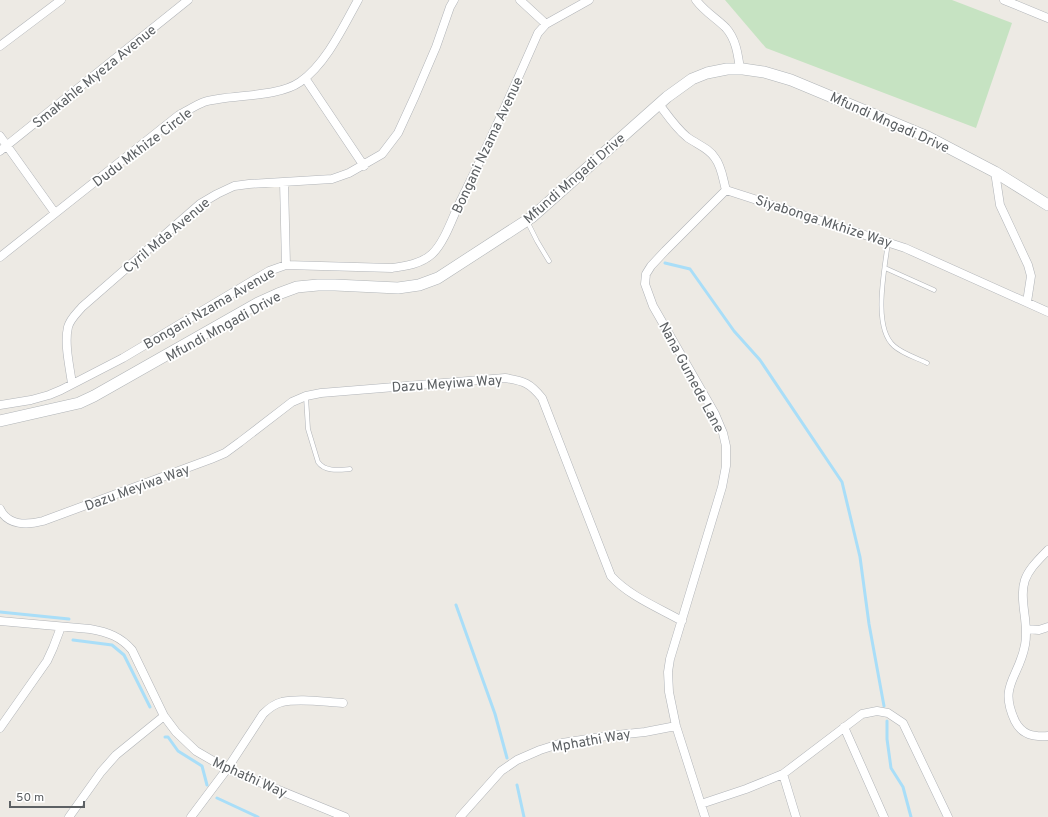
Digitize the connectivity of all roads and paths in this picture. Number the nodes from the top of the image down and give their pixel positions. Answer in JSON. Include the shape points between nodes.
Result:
{"nodes":[{"id":1,"x":61,"y":0,"type":"edge"},
{"id":2,"x":188,"y":0,"type":"edge"},
{"id":3,"x":358,"y":0,"type":"edge"},
{"id":4,"x":454,"y":0,"type":"edge"},
{"id":5,"x":520,"y":0,"type":"edge"},
{"id":6,"x":589,"y":0,"type":"edge"},
{"id":7,"x":696,"y":0,"type":"edge"},
{"id":8,"x":1004,"y":0,"type":"edge"},
{"id":9,"x":1023,"y":3,"type":"edge"},
{"id":10,"x":1048,"y":18,"type":"edge"},
{"id":11,"x":546,"y":24,"type":"junction"},
{"id":12,"x":0,"y":46,"type":"edge"},
{"id":13,"x":740,"y":69,"type":"junction"},
{"id":14,"x":305,"y":78,"type":"junction"},
{"id":15,"x":659,"y":104,"type":"junction"},
{"id":16,"x":0,"y":136,"type":"edge"},
{"id":17,"x":7,"y":145,"type":"junction"},
{"id":18,"x":0,"y":151,"type":"edge"},
{"id":19,"x":364,"y":166,"type":"junction"},
{"id":20,"x":995,"y":172,"type":"junction"},
{"id":21,"x":284,"y":182,"type":"junction"},
{"id":22,"x":726,"y":190,"type":"junction"},
{"id":23,"x":1048,"y":205,"type":"edge"},
{"id":24,"x":55,"y":213,"type":"junction"},
{"id":25,"x":526,"y":220,"type":"junction"},
{"id":26,"x":888,"y":242,"type":"junction"},
{"id":27,"x":0,"y":257,"type":"edge"},
{"id":28,"x":550,"y":260,"type":"dead end"},
{"id":29,"x":286,"y":265,"type":"junction"},
{"id":30,"x":885,"y":268,"type":"junction"},
{"id":31,"x":934,"y":290,"type":"dead end"},
{"id":32,"x":1027,"y":302,"type":"junction"},
{"id":33,"x":1048,"y":312,"type":"edge"},
{"id":34,"x":927,"y":363,"type":"dead end"},
{"id":35,"x":72,"y":384,"type":"junction"},
{"id":36,"x":306,"y":396,"type":"junction"},
{"id":37,"x":0,"y":406,"type":"edge"},
{"id":38,"x":0,"y":421,"type":"edge"},
{"id":39,"x":350,"y":469,"type":"dead end"},
{"id":40,"x":0,"y":509,"type":"edge"},
{"id":41,"x":1048,"y":550,"type":"edge"},
{"id":42,"x":0,"y":621,"type":"edge"},
{"id":43,"x":682,"y":621,"type":"junction"},
{"id":44,"x":61,"y":627,"type":"junction"},
{"id":45,"x":1048,"y":627,"type":"edge"},
{"id":46,"x":1026,"y":629,"type":"junction"},
{"id":47,"x":343,"y":703,"type":"dead end"},
{"id":48,"x":164,"y":716,"type":"junction"},
{"id":49,"x":676,"y":726,"type":"junction"},
{"id":50,"x":844,"y":727,"type":"junction"},
{"id":51,"x":0,"y":728,"type":"edge"},
{"id":52,"x":1048,"y":736,"type":"edge"},
{"id":53,"x":227,"y":769,"type":"junction"},
{"id":54,"x":783,"y":774,"type":"junction"},
{"id":55,"x":701,"y":804,"type":"junction"},
{"id":56,"x":69,"y":817,"type":"edge"},
{"id":57,"x":191,"y":817,"type":"edge"},
{"id":58,"x":345,"y":817,"type":"edge"},
{"id":59,"x":460,"y":817,"type":"edge"},
{"id":60,"x":705,"y":817,"type":"edge"},
{"id":61,"x":796,"y":817,"type":"edge"},
{"id":62,"x":884,"y":817,"type":"edge"},
{"id":63,"x":948,"y":817,"type":"edge"}],
"edges":[{"from":1,"to":12,"type":"street"},
{"from":2,"to":17,"type":"street","name":"Smakahle Myeza Avenue"},
{"from":3,"to":14,"type":"street","name":"Dudu Mkhize Circle","via":[[327,53]]},
{"from":4,"to":19,"type":"street","name":"Cyril Mda Avenue","via":[[398,133],[382,154]]},
{"from":5,"to":11,"type":"street"},
{"from":6,"to":11,"type":"street","name":"Bongani Nzama Avenue"},
{"from":7,"to":13,"type":"street","via":[[726,28],[731,36]]},
{"from":8,"to":9,"type":"street"},
{"from":9,"to":10,"type":"street"},
{"from":11,"to":29,"type":"street","name":"Bongani Nzama Avenue","via":[[538,33],[479,165],[441,242],[432,254],[408,266],[392,268]]},
{"from":13,"to":15,"type":"street","name":"Mfundi Mngadi Drive","via":[[707,72],[692,79]]},
{"from":13,"to":20,"type":"street","name":"Mfundi Mngadi Drive","via":[[764,72],[791,80],[928,137]]},
{"from":14,"to":19,"type":"street"},
{"from":14,"to":24,"type":"street","name":"Dudu Mkhize Circle","via":[[284,88],[203,102],[179,115]]},
{"from":15,"to":22,"type":"street","via":[[674,125],[715,157]]},
{"from":15,"to":25,"type":"street","name":"Mfundi Mngadi Drive","via":[[550,202]]},
{"from":16,"to":17,"type":"street"},
{"from":17,"to":18,"type":"street","name":"Smakahle Myeza Avenue"},
{"from":17,"to":24,"type":"street"},
{"from":19,"to":21,"type":"street","name":"Cyril Mda Avenue","via":[[332,179]]},
{"from":20,"to":23,"type":"street","name":"Mfundi Mngadi Drive"},
{"from":20,"to":32,"type":"street","via":[[1000,205],[1031,276]]},
{"from":21,"to":29,"type":"street"},
{"from":21,"to":35,"type":"street","name":"Cyril Mda Avenue","via":[[234,186],[200,204],[82,307],[68,327],[68,356]]},
{"from":22,"to":26,"type":"street","name":"Siyabonga Mkhize Way"},
{"from":22,"to":43,"type":"street","name":"Nana Gumede Lane","via":[[665,251],[646,274],[648,295],[714,414],[726,446],[722,487]]},
{"from":24,"to":27,"type":"street","name":"Dudu Mkhize Circle"},
{"from":25,"to":28,"type":"lane"},
{"from":25,"to":38,"type":"street","name":"Mfundi Mngadi Drive","via":[[438,278],[419,285],[398,288],[335,285],[298,287],[258,303],[94,396],[78,403]]},
{"from":26,"to":30,"type":"lane"},
{"from":26,"to":32,"type":"street","name":"Siyabonga Mkhize Way"},
{"from":29,"to":35,"type":"street","name":"Bongani Nzama Avenue","via":[[253,279],[123,358]]},
{"from":30,"to":31,"type":"lane"},
{"from":30,"to":34,"type":"lane","via":[[881,306],[884,329],[894,346]]},
{"from":32,"to":33,"type":"street","name":"Siyabonga Mkhize Way"},
{"from":35,"to":37,"type":"street","name":"Bongani Nzama Avenue","via":[[49,395]]},
{"from":36,"to":39,"type":"lane","via":[[308,429],[320,466],[330,470]]},
{"from":36,"to":40,"type":"street","name":"Dazu Meyiwa Way","via":[[292,402],[225,453],[161,479],[28,524],[19,524],[11,520]]},
{"from":36,"to":43,"type":"street","name":"Dazu Meyiwa Way","via":[[505,378],[521,380],[533,387],[542,398],[612,576],[619,585]]},
{"from":41,"to":46,"type":"street","via":[[1033,565],[1022,587]]},
{"from":42,"to":44,"type":"street"},
{"from":43,"to":49,"type":"street","via":[[668,672],[668,692]]},
{"from":44,"to":48,"type":"street","name":"Mphathi Way","via":[[105,632],[126,643],[132,650]]},
{"from":44,"to":51,"type":"street","via":[[47,661]]},
{"from":45,"to":46,"type":"street","via":[[1039,630]]},
{"from":46,"to":52,"type":"street","via":[[1025,646],[1012,678],[1008,702],[1023,732]]},
{"from":47,"to":53,"type":"street","via":[[294,701],[281,702],[270,707],[254,726]]},
{"from":48,"to":53,"type":"street","name":"Mphathi Way","via":[[185,742]]},
{"from":48,"to":56,"type":"street","via":[[116,755]]},
{"from":49,"to":55,"type":"street"},
{"from":49,"to":59,"type":"street","name":"Mphathi Way","via":[[562,743],[540,750],[517,760],[501,771]]},
{"from":50,"to":54,"type":"street"},
{"from":50,"to":62,"type":"street"},
{"from":50,"to":63,"type":"street","via":[[862,714],[877,711],[888,713],[903,722]]},
{"from":53,"to":57,"type":"street"},
{"from":53,"to":58,"type":"street","name":"Mphathi Way"},
{"from":54,"to":55,"type":"street"},
{"from":54,"to":61,"type":"street"},
{"from":55,"to":60,"type":"street"}]}
